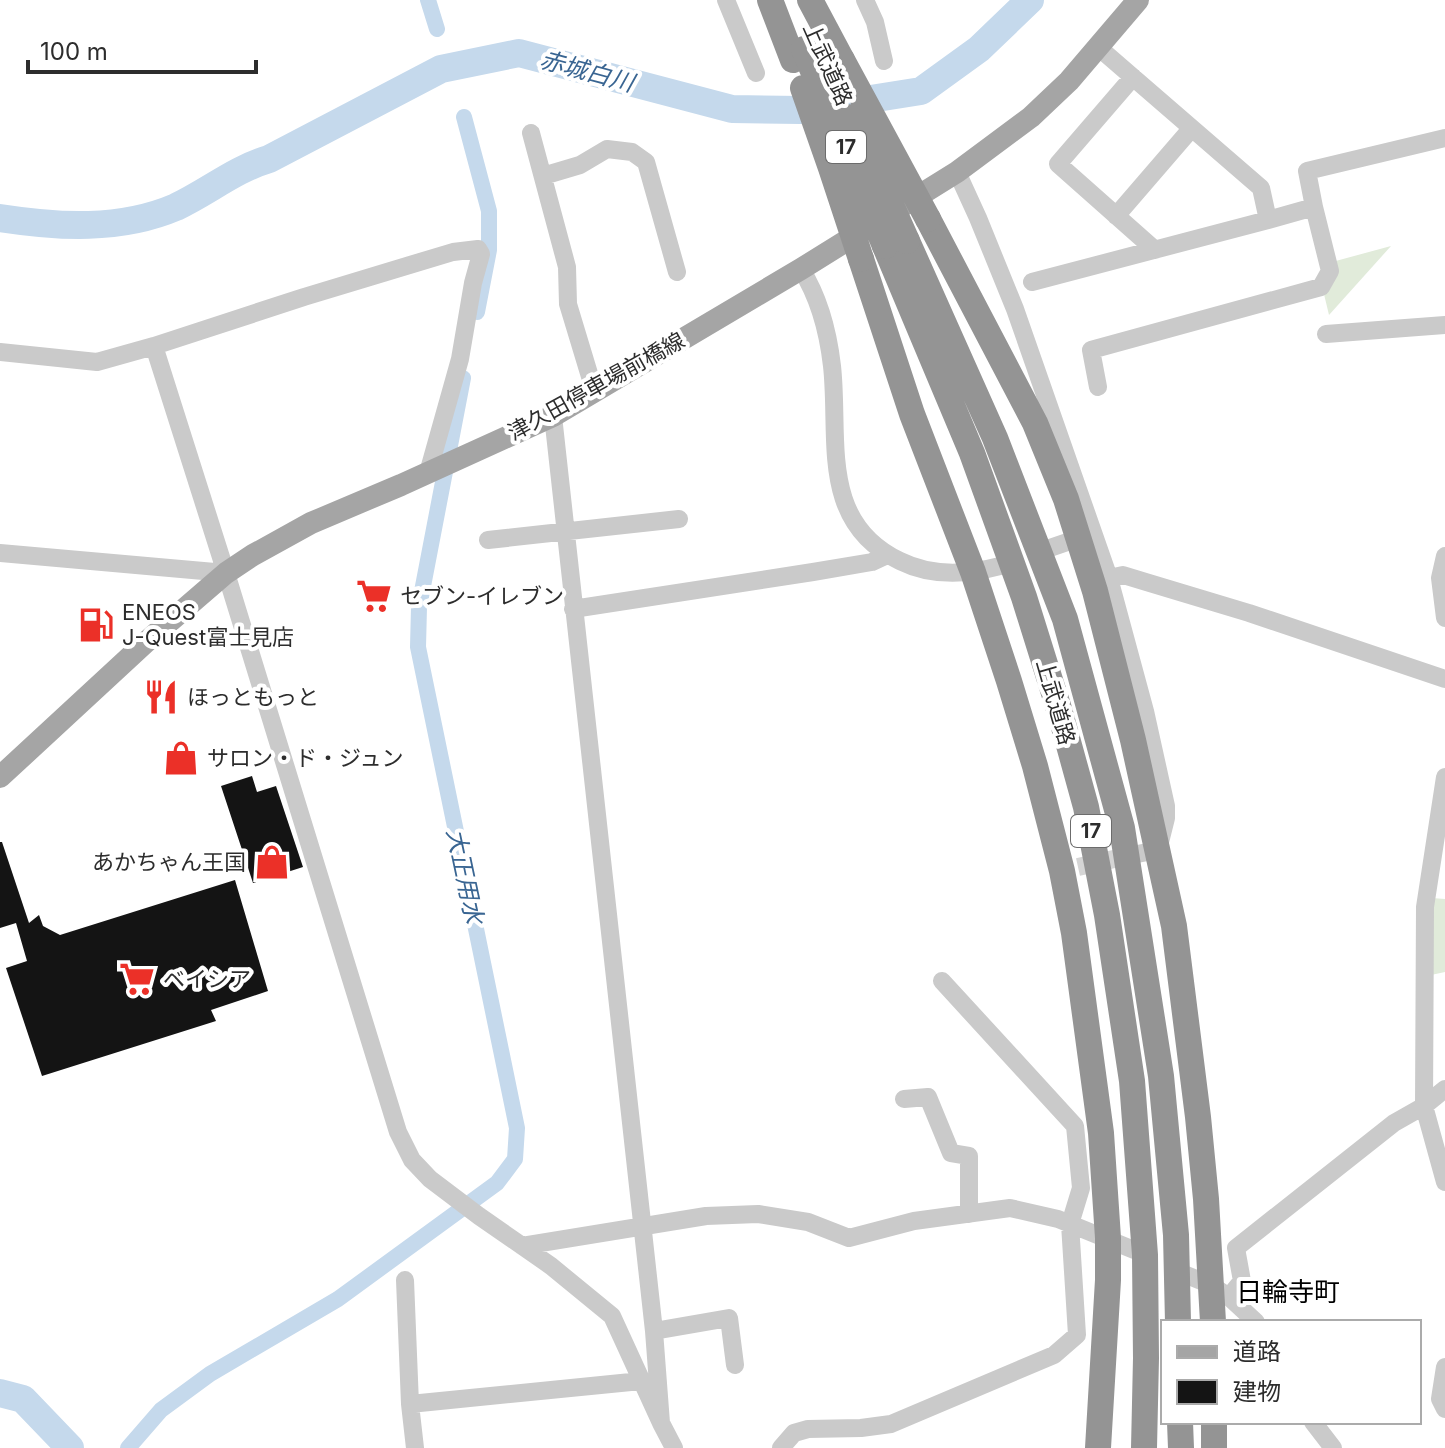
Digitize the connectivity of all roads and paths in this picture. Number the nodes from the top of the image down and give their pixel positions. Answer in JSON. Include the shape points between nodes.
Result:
{"nodes":[{"id":1,"x":726,"y":0,"type":"edge"},
{"id":2,"x":770,"y":0,"type":"edge"},
{"id":3,"x":783,"y":0,"type":"edge"},
{"id":4,"x":800,"y":0,"type":"edge"},
{"id":5,"x":810,"y":0,"type":"edge"},
{"id":6,"x":865,"y":0,"type":"edge"},
{"id":7,"x":1138,"y":0,"type":"edge"},
{"id":8,"x":1098,"y":47,"type":"junction"},
{"id":9,"x":816,"y":56,"type":"junction"},
{"id":10,"x":884,"y":61,"type":"dead end"},
{"id":11,"x":756,"y":73,"type":"dead end"},
{"id":12,"x":1133,"y":77,"type":"junction"},
{"id":13,"x":1191,"y":129,"type":"junction"},
{"id":14,"x":531,"y":133,"type":"dead end"},
{"id":15,"x":1445,"y":138,"type":"edge"},
{"id":16,"x":957,"y":172,"type":"junction"},
{"id":17,"x":543,"y":176,"type":"junction"},
{"id":18,"x":1314,"y":207,"type":"junction"},
{"id":19,"x":1116,"y":216,"type":"junction"},
{"id":20,"x":1268,"y":220,"type":"junction"},
{"id":21,"x":896,"y":244,"type":"junction"},
{"id":22,"x":1155,"y":250,"type":"junction"},
{"id":23,"x":801,"y":269,"type":"junction"},
{"id":24,"x":677,"y":272,"type":"dead end"},
{"id":25,"x":1032,"y":282,"type":"dead end"},
{"id":26,"x":1445,"y":325,"type":"edge"},
{"id":27,"x":1326,"y":334,"type":"dead end"},
{"id":28,"x":154,"y":346,"type":"junction"},
{"id":29,"x":0,"y":352,"type":"edge"},
{"id":30,"x":1098,"y":387,"type":"dead end"},
{"id":31,"x":594,"y":390,"type":"junction"},
{"id":32,"x":553,"y":416,"type":"junction"},
{"id":33,"x":430,"y":472,"type":"junction"},
{"id":34,"x":679,"y":519,"type":"dead end"},
{"id":35,"x":565,"y":532,"type":"junction"},
{"id":36,"x":1079,"y":538,"type":"junction"},
{"id":37,"x":488,"y":540,"type":"dead end"},
{"id":38,"x":1044,"y":550,"type":"dead end"},
{"id":39,"x":0,"y":553,"type":"edge"},
{"id":40,"x":887,"y":555,"type":"junction"},
{"id":41,"x":1445,"y":556,"type":"edge"},
{"id":42,"x":1000,"y":566,"type":"dead end"},
{"id":43,"x":973,"y":572,"type":"junction"},
{"id":44,"x":226,"y":573,"type":"junction"},
{"id":45,"x":1109,"y":578,"type":"junction"},
{"id":46,"x":573,"y":609,"type":"junction"},
{"id":47,"x":1445,"y":618,"type":"edge"},
{"id":48,"x":1445,"y":679,"type":"edge"},
{"id":49,"x":0,"y":777,"type":"edge"},
{"id":50,"x":1445,"y":777,"type":"edge"},
{"id":51,"x":1158,"y":850,"type":"junction"},
{"id":52,"x":1132,"y":855,"type":"tunnel mouth"},
{"id":53,"x":942,"y":981,"type":"dead end"},
{"id":54,"x":1445,"y":1089,"type":"edge"},
{"id":55,"x":904,"y":1099,"type":"dead end"},
{"id":56,"x":1424,"y":1106,"type":"junction"},
{"id":57,"x":1445,"y":1182,"type":"edge"},
{"id":58,"x":969,"y":1214,"type":"junction"},
{"id":59,"x":1070,"y":1224,"type":"junction"},
{"id":60,"x":642,"y":1225,"type":"junction"},
{"id":61,"x":1108,"y":1238,"type":"junction"},
{"id":62,"x":522,"y":1246,"type":"junction"},
{"id":63,"x":1134,"y":1250,"type":"dead end"},
{"id":64,"x":1179,"y":1272,"type":"dead end"},
{"id":65,"x":405,"y":1280,"type":"dead end"},
{"id":66,"x":1220,"y":1291,"type":"junction"},
{"id":67,"x":1178,"y":1320,"type":"edge"},
{"id":68,"x":1213,"y":1320,"type":"edge"},
{"id":69,"x":1254,"y":1320,"type":"edge"},
{"id":70,"x":654,"y":1331,"type":"junction"},
{"id":71,"x":735,"y":1365,"type":"dead end"},
{"id":72,"x":1445,"y":1367,"type":"edge"},
{"id":73,"x":641,"y":1381,"type":"junction"},
{"id":74,"x":410,"y":1404,"type":"junction"},
{"id":75,"x":1445,"y":1409,"type":"edge"},
{"id":76,"x":661,"y":1423,"type":"junction"},
{"id":77,"x":1180,"y":1424,"type":"edge"},
{"id":78,"x":1214,"y":1424,"type":"edge"},
{"id":79,"x":1315,"y":1424,"type":"edge"},
{"id":80,"x":415,"y":1448,"type":"edge"},
{"id":81,"x":674,"y":1448,"type":"edge"},
{"id":82,"x":781,"y":1448,"type":"edge"},
{"id":83,"x":1098,"y":1448,"type":"edge"},
{"id":84,"x":1144,"y":1448,"type":"edge"},
{"id":85,"x":1181,"y":1448,"type":"edge"},
{"id":86,"x":1214,"y":1448,"type":"edge"},
{"id":87,"x":1333,"y":1448,"type":"edge"}],
"edges":[{"from":1,"to":11,"type":"street"},
{"from":2,"to":9,"type":"highway","number":"17"},
{"from":3,"to":9,"type":"highway","name":"上武道路","number":"17"},
{"from":4,"to":9,"type":"highway","name":"上武道路","number":"17"},
{"from":5,"to":9,"type":"highway","number":"17"},
{"from":6,"to":10,"type":"street"},
{"from":7,"to":8,"type":"main road","name":"津久田停車場前橋線"},
{"from":8,"to":12,"type":"street"},
{"from":8,"to":16,"type":"main road","name":"津久田停車場前橋線","via":[[1031,117]]},
{"from":9,"to":21,"type":"highway","name":"上武道路","number":"17","bridge":true},
{"from":9,"to":36,"type":"highway","number":"17","bridge":true,"via":[[928,219],[1035,423]]},
{"from":9,"to":43,"type":"highway","number":"17","bridge":true,"via":[[831,168],[912,414]]},
{"from":12,"to":13,"type":"street"},
{"from":12,"to":19,"type":"street","via":[[1058,164]]},
{"from":13,"to":19,"type":"street"},
{"from":13,"to":20,"type":"street","via":[[1261,188]]},
{"from":14,"to":17,"type":"street"},
{"from":15,"to":18,"type":"street","via":[[1307,171]]},
{"from":16,"to":23,"type":"main road","name":"津久田停車場前橋線"},
{"from":16,"to":45,"type":"street","via":[[1015,309]]},
{"from":17,"to":24,"type":"street","via":[[580,165],[607,149],[632,152],[646,162]]},
{"from":17,"to":31,"type":"street","via":[[567,267],[568,304]]},
{"from":18,"to":20,"type":"street"},
{"from":18,"to":30,"type":"street","via":[[1330,271],[1321,287],[1091,350]]},
{"from":19,"to":22,"type":"street"},
{"from":20,"to":22,"type":"street"},
{"from":21,"to":67,"type":"highway","name":"上武道路","number":"17","via":[[995,438],[1065,619],[1122,828],[1161,1076]]},
{"from":21,"to":84,"type":"highway","name":"上武道路","number":"17","via":[[1024,597],[1086,807],[1132,1081],[1145,1255]]},
{"from":22,"to":25,"type":"street"},
{"from":23,"to":31,"type":"main road","name":"津久田停車場前橋線"},
{"from":23,"to":40,"type":"street","via":[[817,298],[829,346],[841,490],[864,534]]},
{"from":26,"to":27,"type":"street"},
{"from":28,"to":29,"type":"street","via":[[97,362]]},
{"from":28,"to":33,"type":"street","via":[[453,252],[478,249],[460,359]]},
{"from":28,"to":44,"type":"street"},
{"from":31,"to":32,"type":"main road","name":"津久田停車場前橋線"},
{"from":32,"to":33,"type":"main road","name":"津久田停車場前橋線"},
{"from":32,"to":35,"type":"street"},
{"from":33,"to":44,"type":"main road","name":"津久田停車場前橋線","via":[[311,523]]},
{"from":34,"to":35,"type":"street"},
{"from":35,"to":37,"type":"street"},
{"from":35,"to":46,"type":"street"},
{"from":36,"to":38,"type":"street"},
{"from":36,"to":51,"type":"highway","number":"17"},
{"from":39,"to":44,"type":"street"},
{"from":40,"to":43,"type":"street","via":[[924,570]]},
{"from":40,"to":46,"type":"street","via":[[872,562]]},
{"from":41,"to":47,"type":"street","via":[[1440,578]]},
{"from":42,"to":43,"type":"street"},
{"from":43,"to":61,"type":"highway","number":"17","via":[[1070,869]]},
{"from":44,"to":49,"type":"main road","name":"津久田停車場前橋線"},
{"from":44,"to":62,"type":"street","via":[[398,1132],[412,1160],[430,1179]]},
{"from":45,"to":48,"type":"street","via":[[1123,575],[1161,586]]},
{"from":45,"to":51,"type":"street","via":[[1166,806]]},
{"from":46,"to":60,"type":"street"},
{"from":50,"to":56,"type":"street","via":[[1425,907]]},
{"from":51,"to":52,"type":"street"},
{"from":51,"to":66,"type":"highway","number":"17","via":[[1174,926]]},
{"from":53,"to":59,"type":"street","via":[[1075,1126],[1081,1188]]},
{"from":54,"to":56,"type":"street"},
{"from":55,"to":58,"type":"street","via":[[928,1097],[951,1153],[969,1156]]},
{"from":56,"to":57,"type":"street"},
{"from":56,"to":66,"type":"street","via":[[1394,1123],[1236,1248],[1242,1281]]},
{"from":58,"to":59,"type":"street","via":[[1010,1208]]},
{"from":58,"to":60,"type":"street","via":[[849,1238],[808,1222],[758,1214]]},
{"from":59,"to":61,"type":"street"},
{"from":59,"to":82,"type":"street","via":[[1077,1335],[1054,1355],[891,1424],[808,1429],[794,1433]]},
{"from":60,"to":62,"type":"street"},
{"from":60,"to":70,"type":"street"},
{"from":61,"to":63,"type":"street"},
{"from":61,"to":83,"type":"highway","number":"17"},
{"from":62,"to":73,"type":"street","via":[[612,1316]]},
{"from":64,"to":66,"type":"street"},
{"from":65,"to":74,"type":"street"},
{"from":66,"to":68,"type":"highway","number":"17"},
{"from":66,"to":69,"type":"street"},
{"from":70,"to":71,"type":"street","via":[[729,1318]]},
{"from":70,"to":76,"type":"street"},
{"from":72,"to":75,"type":"street","via":[[1440,1399]]},
{"from":73,"to":74,"type":"street"},
{"from":73,"to":76,"type":"street"},
{"from":74,"to":80,"type":"street"},
{"from":76,"to":81,"type":"street"},
{"from":77,"to":85,"type":"highway"},
{"from":78,"to":86,"type":"highway"},
{"from":79,"to":87,"type":"street"}]}
